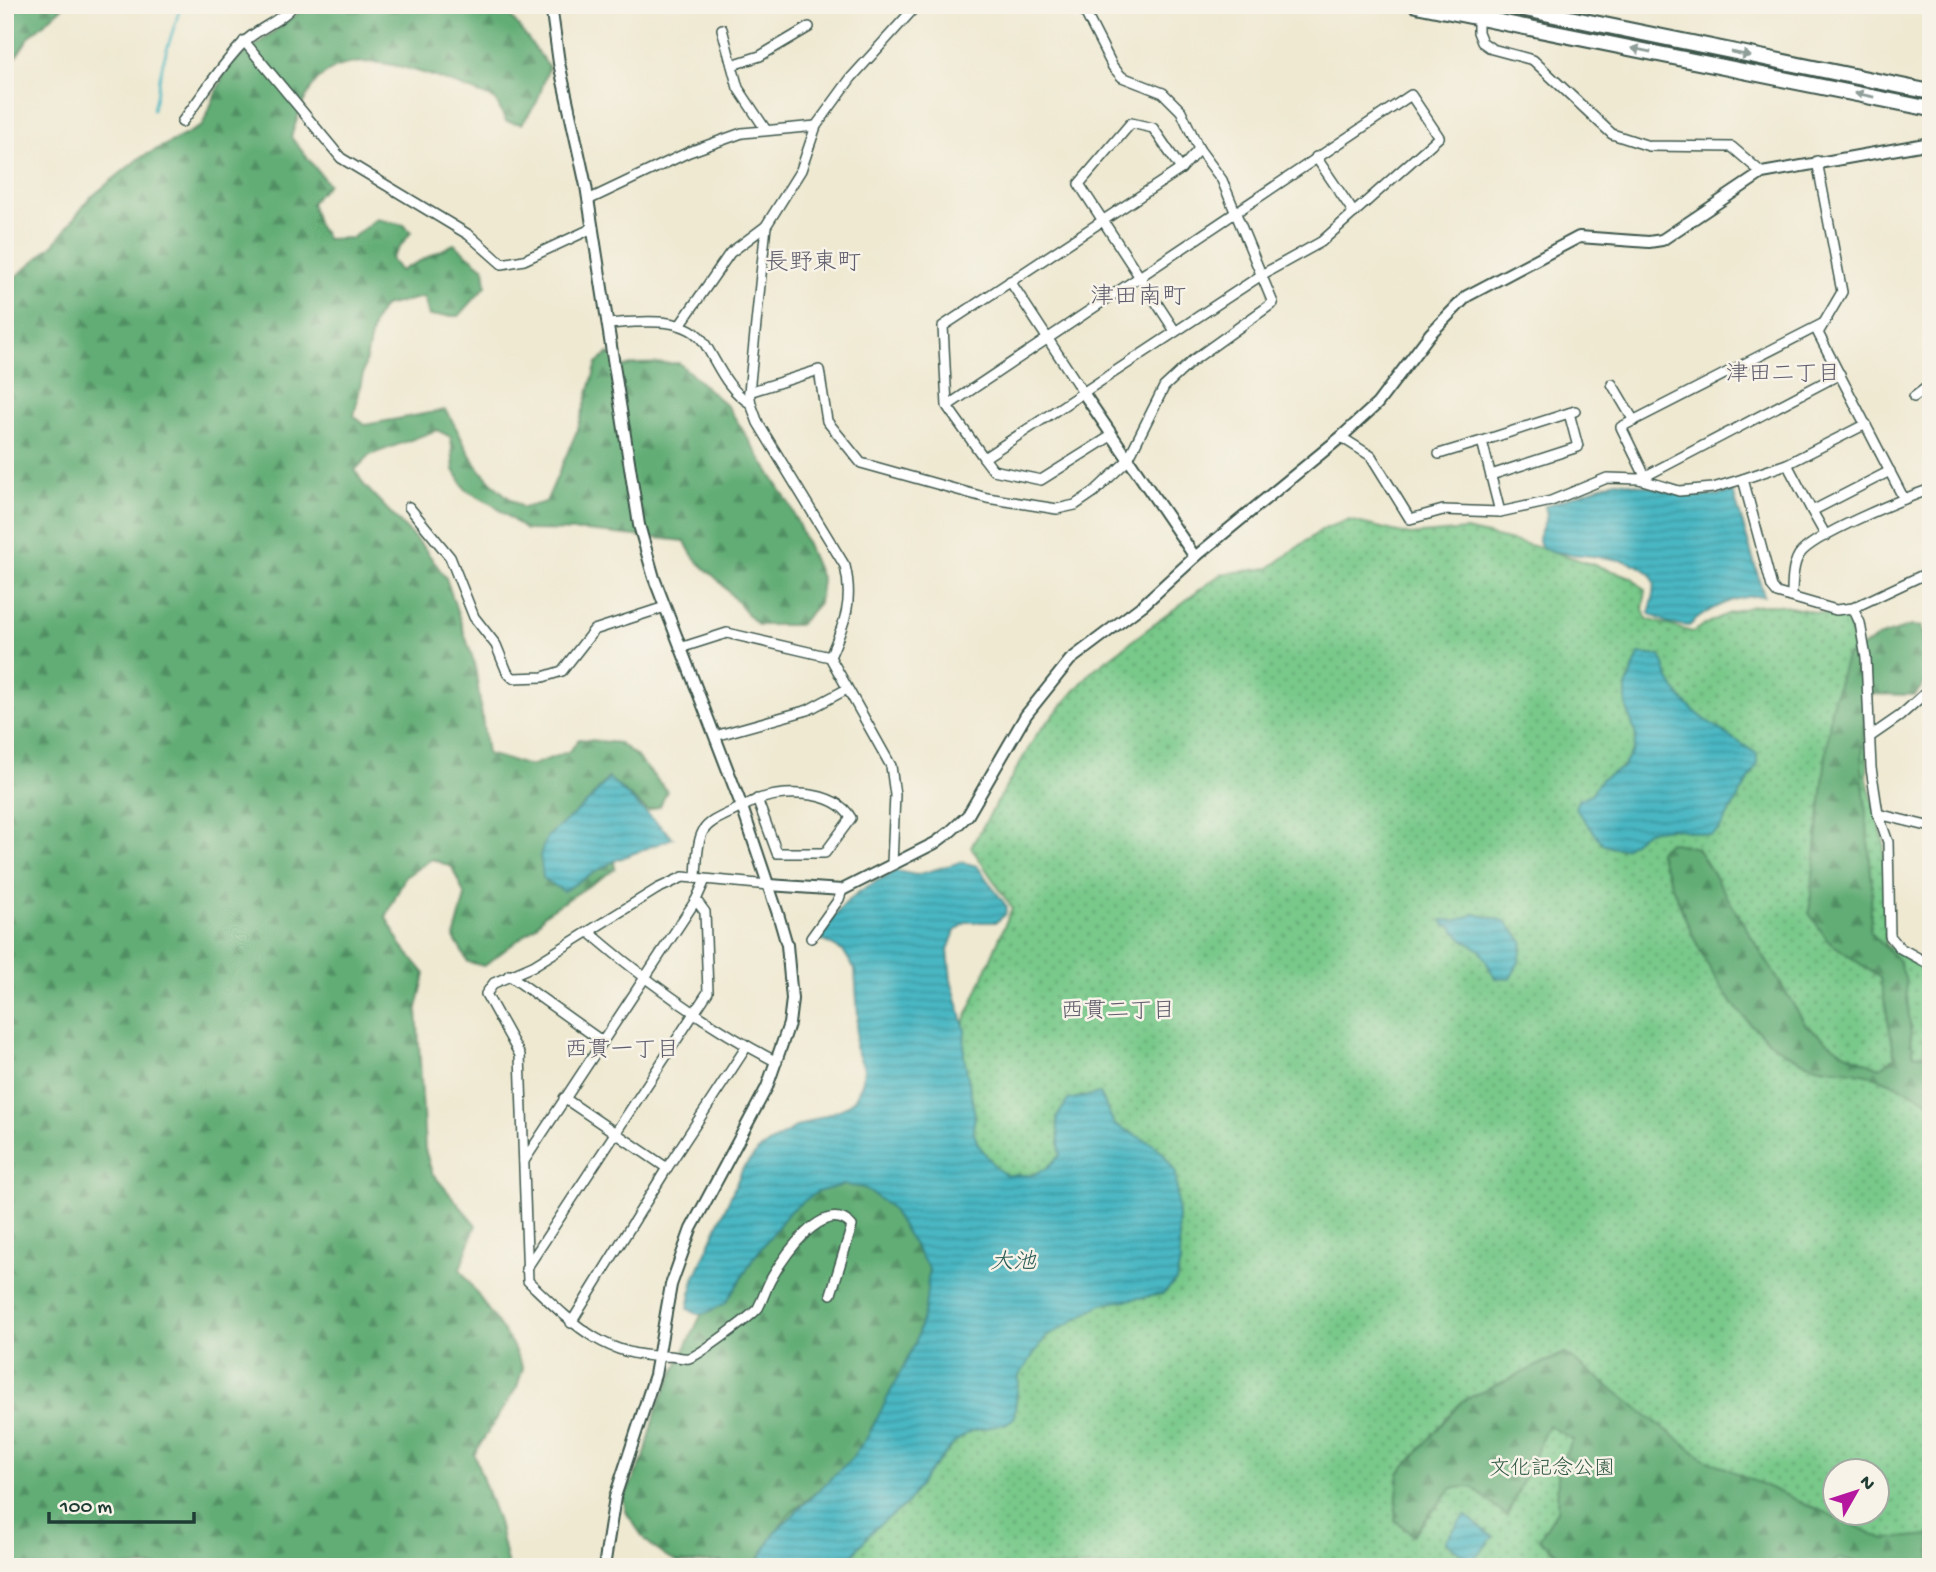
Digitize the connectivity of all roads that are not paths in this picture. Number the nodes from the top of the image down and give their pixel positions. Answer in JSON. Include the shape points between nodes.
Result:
{"nodes":[{"id":1,"x":294,"y":5,"type":"edge"},
{"id":2,"x":551,"y":5,"type":"edge"},
{"id":3,"x":917,"y":5,"type":"edge"},
{"id":4,"x":1087,"y":5,"type":"edge"},
{"id":5,"x":1416,"y":5,"type":"edge"},
{"id":6,"x":1506,"y":5,"type":"edge"},
{"id":7,"x":1478,"y":11,"type":"edge"},
{"id":8,"x":809,"y":27,"type":"dead end"},
{"id":9,"x":722,"y":29,"type":"dead end"},
{"id":10,"x":244,"y":41,"type":"junction"},
{"id":11,"x":732,"y":65,"type":"junction"},
{"id":12,"x":1931,"y":92,"type":"edge"},
{"id":13,"x":1931,"y":109,"type":"edge"},
{"id":14,"x":182,"y":122,"type":"dead end"},
{"id":15,"x":816,"y":126,"type":"junction"},
{"id":16,"x":766,"y":130,"type":"junction"},
{"id":17,"x":1931,"y":143,"type":"edge"},
{"id":18,"x":1199,"y":149,"type":"junction"},
{"id":19,"x":1316,"y":157,"type":"junction"},
{"id":20,"x":1816,"y":161,"type":"junction"},
{"id":21,"x":1181,"y":169,"type":"junction"},
{"id":22,"x":1762,"y":173,"type":"junction"},
{"id":23,"x":588,"y":200,"type":"junction"},
{"id":24,"x":1236,"y":212,"type":"junction"},
{"id":25,"x":1354,"y":213,"type":"junction"},
{"id":26,"x":1102,"y":223,"type":"junction"},
{"id":27,"x":766,"y":226,"type":"junction"},
{"id":28,"x":593,"y":228,"type":"junction"},
{"id":29,"x":1263,"y":274,"type":"junction"},
{"id":30,"x":1138,"y":276,"type":"junction"},
{"id":31,"x":1010,"y":281,"type":"junction"},
{"id":32,"x":607,"y":324,"type":"junction"},
{"id":33,"x":1824,"y":324,"type":"junction"},
{"id":34,"x":680,"y":325,"type":"junction"},
{"id":35,"x":1175,"y":331,"type":"junction"},
{"id":36,"x":1046,"y":338,"type":"junction"},
{"id":37,"x":1840,"y":374,"type":"junction"},
{"id":38,"x":1612,"y":384,"type":"dead end"},
{"id":39,"x":1931,"y":384,"type":"edge"},
{"id":40,"x":1082,"y":391,"type":"junction"},
{"id":41,"x":749,"y":392,"type":"junction"},
{"id":42,"x":1914,"y":397,"type":"dead end"},
{"id":43,"x":751,"y":404,"type":"junction"},
{"id":44,"x":947,"y":406,"type":"junction"},
{"id":45,"x":1633,"y":421,"type":"junction"},
{"id":46,"x":1866,"y":424,"type":"junction"},
{"id":47,"x":1111,"y":436,"type":"junction"},
{"id":48,"x":1341,"y":437,"type":"junction"},
{"id":49,"x":1482,"y":442,"type":"junction"},
{"id":50,"x":1439,"y":454,"type":"dead end"},
{"id":51,"x":984,"y":458,"type":"junction"},
{"id":52,"x":1127,"y":460,"type":"junction"},
{"id":53,"x":1787,"y":464,"type":"junction"},
{"id":54,"x":1890,"y":471,"type":"junction"},
{"id":55,"x":1491,"y":475,"type":"junction"},
{"id":56,"x":1642,"y":478,"type":"junction"},
{"id":57,"x":1744,"y":479,"type":"junction"},
{"id":58,"x":1931,"y":489,"type":"edge"},
{"id":59,"x":1904,"y":499,"type":"junction"},
{"id":60,"x":409,"y":507,"type":"dead end"},
{"id":61,"x":1812,"y":510,"type":"junction"},
{"id":62,"x":1500,"y":512,"type":"junction"},
{"id":63,"x":1826,"y":536,"type":"junction"},
{"id":64,"x":1195,"y":557,"type":"junction"},
{"id":65,"x":1931,"y":585,"type":"edge"},
{"id":66,"x":1792,"y":597,"type":"junction"},
{"id":67,"x":665,"y":607,"type":"junction"},
{"id":68,"x":1853,"y":608,"type":"junction"},
{"id":69,"x":680,"y":648,"type":"junction"},
{"id":70,"x":830,"y":657,"type":"junction"},
{"id":71,"x":1931,"y":688,"type":"edge"},
{"id":72,"x":847,"y":689,"type":"junction"},
{"id":73,"x":716,"y":736,"type":"junction"},
{"id":74,"x":1871,"y":736,"type":"junction"},
{"id":75,"x":757,"y":799,"type":"junction"},
{"id":76,"x":742,"y":807,"type":"junction"},
{"id":77,"x":1878,"y":814,"type":"junction"},
{"id":78,"x":1931,"y":827,"type":"edge"},
{"id":79,"x":892,"y":864,"type":"junction"},
{"id":80,"x":701,"y":879,"type":"junction"},
{"id":81,"x":769,"y":885,"type":"junction"},
{"id":82,"x":842,"y":890,"type":"junction"},
{"id":83,"x":696,"y":900,"type":"junction"},
{"id":84,"x":589,"y":932,"type":"junction"},
{"id":85,"x":811,"y":938,"type":"dead end"},
{"id":86,"x":1931,"y":965,"type":"edge"},
{"id":87,"x":509,"y":975,"type":"junction"},
{"id":88,"x":642,"y":978,"type":"junction"},
{"id":89,"x":696,"y":1013,"type":"junction"},
{"id":90,"x":603,"y":1042,"type":"junction"},
{"id":91,"x":747,"y":1046,"type":"junction"},
{"id":92,"x":777,"y":1062,"type":"junction"},
{"id":93,"x":564,"y":1098,"type":"junction"},
{"id":94,"x":618,"y":1135,"type":"junction"},
{"id":95,"x":524,"y":1161,"type":"junction"},
{"id":96,"x":667,"y":1168,"type":"junction"},
{"id":97,"x":526,"y":1269,"type":"junction"},
{"id":98,"x":831,"y":1294,"type":"dead end"},
{"id":99,"x":571,"y":1323,"type":"junction"},
{"id":100,"x":657,"y":1358,"type":"junction"},
{"id":101,"x":604,"y":1567,"type":"edge"}],
"edges":[{"from":1,"to":10,"type":"street","via":[[282,20]]},
{"from":2,"to":23,"type":"street"},
{"from":3,"to":15,"type":"street","via":[[851,78]]},
{"from":4,"to":18,"type":"street","via":[[1086,14],[1113,68],[1122,77],[1171,98]]},
{"from":5,"to":7,"type":"main road"},
{"from":6,"to":12,"type":"main road","one_way":true},
{"from":13,"to":7,"type":"main road","one_way":true},
{"from":7,"to":22,"type":"street","via":[[1482,43],[1533,60],[1612,134],[1649,146],[1732,147]]},
{"from":8,"to":11,"type":"street"},
{"from":9,"to":11,"type":"street"},
{"from":10,"to":14,"type":"street"},
{"from":10,"to":28,"type":"street","via":[[341,158],[469,235],[502,264],[524,260]]},
{"from":11,"to":16,"type":"street","via":[[738,88]]},
{"from":15,"to":16,"type":"street"},
{"from":15,"to":27,"type":"street","via":[[801,170]]},
{"from":16,"to":23,"type":"street","via":[[742,133],[690,152]]},
{"from":17,"to":20,"type":"street"},
{"from":18,"to":21,"type":"street"},
{"from":18,"to":24,"type":"street","via":[[1222,180]]},
{"from":19,"to":24,"type":"street"},
{"from":19,"to":25,"type":"street"},
{"from":19,"to":25,"type":"street","via":[[1411,95],[1439,137]]},
{"from":20,"to":22,"type":"street"},
{"from":20,"to":33,"type":"street","via":[[1842,292]]},
{"from":21,"to":26,"type":"street"},
{"from":21,"to":26,"type":"street","via":[[1153,128],[1131,123],[1079,184]]},
{"from":22,"to":48,"type":"street","via":[[1662,240],[1579,237],[1467,296],[1430,334],[1377,404]]},
{"from":23,"to":28,"type":"street"},
{"from":24,"to":29,"type":"street"},
{"from":24,"to":30,"type":"street"},
{"from":25,"to":29,"type":"street","via":[[1321,242]]},
{"from":26,"to":30,"type":"street"},
{"from":26,"to":31,"type":"street"},
{"from":27,"to":34,"type":"street","via":[[730,253]]},
{"from":27,"to":41,"type":"street"},
{"from":28,"to":32,"type":"street"},
{"from":29,"to":35,"type":"street"},
{"from":29,"to":52,"type":"street","via":[[1273,303],[1192,361],[1164,387]]},
{"from":30,"to":35,"type":"street"},
{"from":30,"to":36,"type":"street"},
{"from":31,"to":36,"type":"street"},
{"from":31,"to":44,"type":"street","via":[[943,326]]},
{"from":32,"to":34,"type":"street"},
{"from":32,"to":67,"type":"street","via":[[639,525]]},
{"from":33,"to":37,"type":"street","via":[[1818,333]]},
{"from":33,"to":45,"type":"street"},
{"from":34,"to":43,"type":"street","via":[[701,338],[723,381]]},
{"from":35,"to":40,"type":"street"},
{"from":36,"to":40,"type":"street"},
{"from":36,"to":44,"type":"street"},
{"from":37,"to":46,"type":"street"},
{"from":37,"to":56,"type":"street"},
{"from":38,"to":45,"type":"street"},
{"from":39,"to":42,"type":"street"},
{"from":40,"to":47,"type":"street"},
{"from":40,"to":51,"type":"street"},
{"from":41,"to":43,"type":"street"},
{"from":41,"to":52,"type":"street","via":[[819,370],[827,421],[861,463],[987,498],[1057,509],[1075,505]]},
{"from":43,"to":70,"type":"street","via":[[845,566],[850,588],[846,619]]},
{"from":44,"to":51,"type":"street"},
{"from":45,"to":56,"type":"street","via":[[1621,427]]},
{"from":46,"to":53,"type":"street"},
{"from":46,"to":54,"type":"street"},
{"from":47,"to":51,"type":"street","via":[[1041,480],[993,470]]},
{"from":47,"to":52,"type":"street"},
{"from":48,"to":62,"type":"street","via":[[1371,456],[1410,519],[1443,510]]},
{"from":48,"to":64,"type":"street"},
{"from":49,"to":50,"type":"street"},
{"from":49,"to":55,"type":"street"},
{"from":49,"to":55,"type":"street","via":[[1572,412],[1578,447]]},
{"from":52,"to":64,"type":"street"},
{"from":53,"to":57,"type":"street"},
{"from":53,"to":61,"type":"street"},
{"from":54,"to":59,"type":"street"},
{"from":54,"to":61,"type":"street"},
{"from":55,"to":62,"type":"street"},
{"from":56,"to":57,"type":"street","via":[[1679,491]]},
{"from":56,"to":62,"type":"street","via":[[1607,478],[1551,501]]},
{"from":57,"to":66,"type":"street","via":[[1772,587]]},
{"from":58,"to":59,"type":"street"},
{"from":59,"to":63,"type":"street"},
{"from":60,"to":67,"type":"street","via":[[450,557],[474,617],[513,678],[562,671],[594,630]]},
{"from":61,"to":63,"type":"street"},
{"from":63,"to":66,"type":"street","via":[[1799,555]]},
{"from":64,"to":79,"type":"street","via":[[1143,605],[1070,660],[1026,715],[968,815],[935,843]]},
{"from":65,"to":68,"type":"street","via":[[1923,575]]},
{"from":66,"to":68,"type":"street","via":[[1836,610]]},
{"from":67,"to":69,"type":"street"},
{"from":68,"to":74,"type":"street","via":[[1866,658]]},
{"from":69,"to":70,"type":"street","via":[[727,633]]},
{"from":69,"to":73,"type":"street"},
{"from":70,"to":72,"type":"street"},
{"from":71,"to":74,"type":"street"},
{"from":72,"to":73,"type":"street","via":[[808,710]]},
{"from":72,"to":79,"type":"street","via":[[895,778]]},
{"from":73,"to":76,"type":"street"},
{"from":74,"to":77,"type":"street"},
{"from":75,"to":75,"type":"street","via":[[766,795],[823,796],[845,808],[851,818],[825,853],[777,853]]},
{"from":75,"to":76,"type":"street"},
{"from":76,"to":80,"type":"street","via":[[706,825],[698,835]]},
{"from":76,"to":81,"type":"street"},
{"from":77,"to":78,"type":"street"},
{"from":77,"to":86,"type":"street","via":[[1888,842],[1890,936],[1900,948]]},
{"from":79,"to":82,"type":"street"},
{"from":80,"to":81,"type":"street"},
{"from":80,"to":83,"type":"street"},
{"from":80,"to":84,"type":"street","via":[[683,877],[657,889]]},
{"from":81,"to":82,"type":"street"},
{"from":81,"to":92,"type":"street","via":[[791,975],[789,1024]]},
{"from":82,"to":85,"type":"street"},
{"from":83,"to":88,"type":"street"},
{"from":83,"to":89,"type":"street","via":[[705,912],[709,992]]},
{"from":84,"to":87,"type":"street"},
{"from":84,"to":88,"type":"street"},
{"from":87,"to":90,"type":"street"},
{"from":87,"to":95,"type":"street","via":[[486,994],[520,1055]]},
{"from":88,"to":89,"type":"street"},
{"from":88,"to":90,"type":"street"},
{"from":89,"to":91,"type":"street"},
{"from":89,"to":94,"type":"street"},
{"from":90,"to":93,"type":"street"},
{"from":91,"to":92,"type":"street"},
{"from":91,"to":96,"type":"street"},
{"from":92,"to":100,"type":"street","via":[[691,1229],[671,1285]]},
{"from":93,"to":94,"type":"street"},
{"from":93,"to":95,"type":"street"},
{"from":94,"to":96,"type":"street"},
{"from":94,"to":97,"type":"street"},
{"from":95,"to":97,"type":"street"},
{"from":96,"to":99,"type":"street"},
{"from":97,"to":99,"type":"street","via":[[528,1281]]},
{"from":98,"to":100,"type":"street","via":[[852,1226],[840,1217],[821,1222],[791,1247],[757,1309],[745,1321],[697,1356]]},
{"from":99,"to":100,"type":"street","via":[[612,1349]]},
{"from":100,"to":101,"type":"street","via":[[649,1399],[619,1482]]}]}
